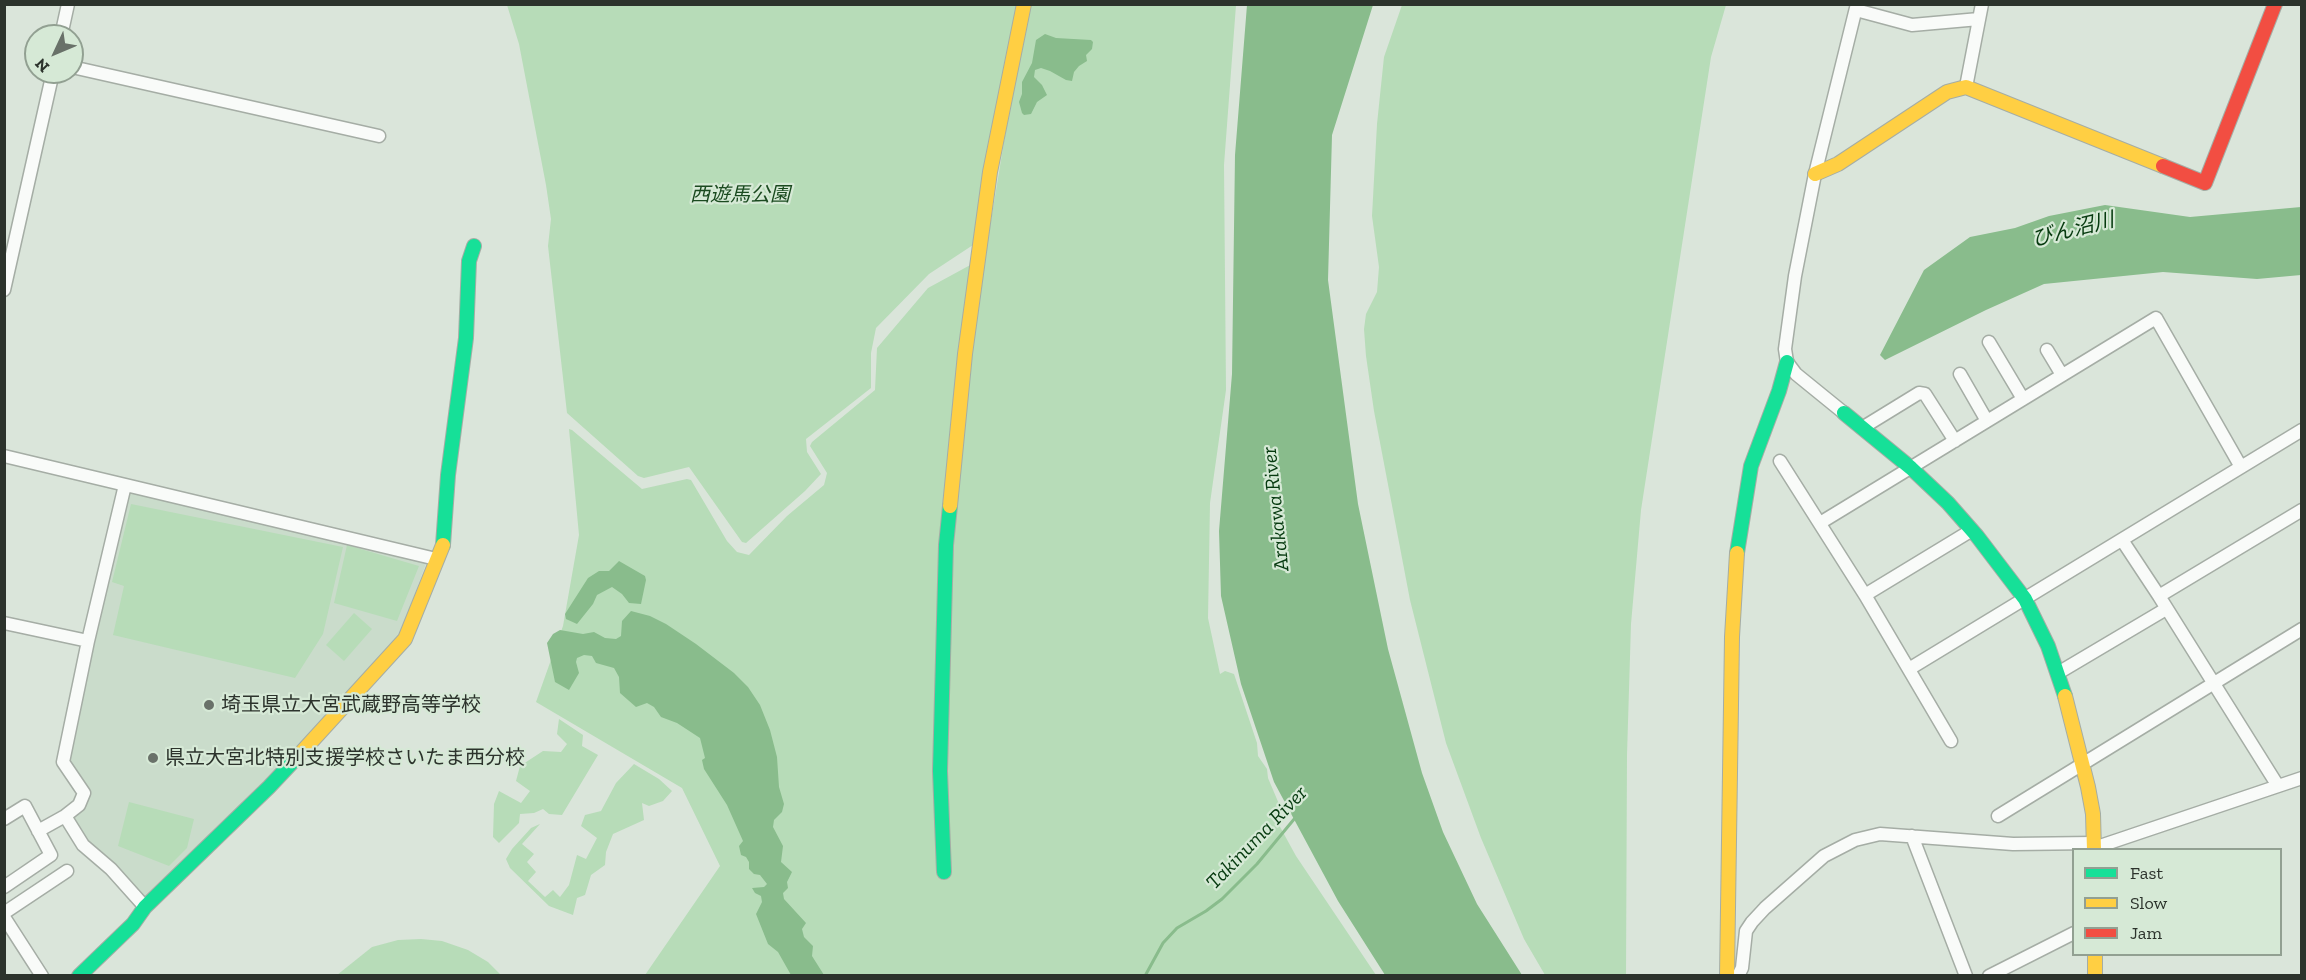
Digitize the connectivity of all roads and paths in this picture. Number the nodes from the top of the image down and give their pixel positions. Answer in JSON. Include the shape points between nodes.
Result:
{"nodes":[{"id":1,"x":68,"y":4,"type":"edge"},
{"id":2,"x":1024,"y":4,"type":"edge"},
{"id":3,"x":1982,"y":4,"type":"edge"},
{"id":4,"x":2275,"y":4,"type":"edge"},
{"id":5,"x":1856,"y":7,"type":"edge"},
{"id":6,"x":1979,"y":19,"type":"junction"},
{"id":7,"x":64,"y":24,"type":"edge"},
{"id":8,"x":84,"y":69,"type":"edge"},
{"id":9,"x":50,"y":84,"type":"edge"},
{"id":10,"x":1966,"y":87,"type":"junction"},
{"id":11,"x":379,"y":136,"type":"dead end"},
{"id":12,"x":1815,"y":174,"type":"junction"},
{"id":13,"x":474,"y":246,"type":"dead end"},
{"id":14,"x":9,"y":247,"type":"edge"},
{"id":15,"x":4,"y":290,"type":"edge"},
{"id":16,"x":1989,"y":342,"type":"dead end"},
{"id":17,"x":2047,"y":350,"type":"dead end"},
{"id":18,"x":1787,"y":362,"type":"junction"},
{"id":19,"x":1960,"y":374,"type":"dead end"},
{"id":20,"x":2062,"y":375,"type":"junction"},
{"id":21,"x":2023,"y":399,"type":"junction"},
{"id":22,"x":1844,"y":413,"type":"joint"},
{"id":23,"x":1987,"y":421,"type":"junction"},
{"id":24,"x":1862,"y":428,"type":"junction"},
{"id":25,"x":2301,"y":430,"type":"edge"},
{"id":26,"x":1955,"y":441,"type":"junction"},
{"id":27,"x":4,"y":456,"type":"edge"},
{"id":28,"x":1780,"y":460,"type":"dead end"},
{"id":29,"x":2241,"y":467,"type":"junction"},
{"id":30,"x":1911,"y":468,"type":"junction"},
{"id":31,"x":124,"y":485,"type":"junction"},
{"id":32,"x":2301,"y":510,"type":"edge"},
{"id":33,"x":1820,"y":523,"type":"junction"},
{"id":34,"x":1972,"y":530,"type":"junction"},
{"id":35,"x":2122,"y":540,"type":"junction"},
{"id":36,"x":436,"y":559,"type":"junction"},
{"id":37,"x":1865,"y":595,"type":"junction"},
{"id":38,"x":2159,"y":596,"type":"junction"},
{"id":39,"x":2025,"y":599,"type":"junction"},
{"id":40,"x":2166,"y":609,"type":"junction"},
{"id":41,"x":4,"y":622,"type":"edge"},
{"id":42,"x":2301,"y":629,"type":"edge"},
{"id":43,"x":88,"y":641,"type":"junction"},
{"id":44,"x":1909,"y":669,"type":"junction"},
{"id":45,"x":2058,"y":673,"type":"junction"},
{"id":46,"x":2214,"y":683,"type":"junction"},
{"id":47,"x":1951,"y":741,"type":"dead end"},
{"id":48,"x":2083,"y":763,"type":"junction"},
{"id":49,"x":2301,"y":778,"type":"edge"},
{"id":50,"x":2278,"y":786,"type":"junction"},
{"id":51,"x":65,"y":816,"type":"junction"},
{"id":52,"x":1998,"y":816,"type":"dead end"},
{"id":53,"x":4,"y":819,"type":"edge"},
{"id":54,"x":38,"y":831,"type":"junction"},
{"id":55,"x":1912,"y":836,"type":"junction"},
{"id":56,"x":2094,"y":847,"type":"edge"},
{"id":57,"x":67,"y":872,"type":"dead end"},
{"id":58,"x":944,"y":872,"type":"dead end"},
{"id":59,"x":4,"y":887,"type":"edge"},
{"id":60,"x":145,"y":906,"type":"junction"},
{"id":61,"x":4,"y":915,"type":"edge"},
{"id":62,"x":2072,"y":934,"type":"edge"},
{"id":63,"x":2095,"y":956,"type":"edge"},
{"id":64,"x":42,"y":975,"type":"edge"},
{"id":65,"x":79,"y":975,"type":"edge"},
{"id":66,"x":1727,"y":975,"type":"edge"},
{"id":67,"x":1738,"y":975,"type":"edge"},
{"id":68,"x":1966,"y":975,"type":"edge"},
{"id":69,"x":1989,"y":975,"type":"edge"},
{"id":70,"x":2095,"y":975,"type":"edge"}],
"edges":[{"from":1,"to":7,"type":"street"},
{"from":2,"to":58,"type":"street","via":[[990,172],[966,344],[945,545],[940,771]]},
{"from":3,"to":6,"type":"street"},
{"from":4,"to":10,"type":"street","via":[[2205,183]]},
{"from":5,"to":6,"type":"street","via":[[1912,25]]},
{"from":5,"to":12,"type":"street"},
{"from":6,"to":10,"type":"street"},
{"from":8,"to":11,"type":"street"},
{"from":9,"to":14,"type":"street"},
{"from":10,"to":12,"type":"street","via":[[1947,92],[1838,164]]},
{"from":12,"to":18,"type":"street","via":[[1786,330]]},
{"from":13,"to":36,"type":"street","via":[[469,261],[466,338],[445,531]]},
{"from":14,"to":15,"type":"street"},
{"from":16,"to":21,"type":"street"},
{"from":17,"to":20,"type":"street"},
{"from":18,"to":22,"type":"street"},
{"from":18,"to":66,"type":"street","via":[[1746,485],[1737,556],[1732,637]]},
{"from":19,"to":23,"type":"street"},
{"from":20,"to":21,"type":"street"},
{"from":20,"to":29,"type":"street","via":[[2156,318]]},
{"from":21,"to":23,"type":"street"},
{"from":22,"to":24,"type":"street"},
{"from":23,"to":26,"type":"street"},
{"from":24,"to":26,"type":"street","via":[[1919,393],[1925,394]]},
{"from":24,"to":30,"type":"street"},
{"from":25,"to":29,"type":"street"},
{"from":26,"to":30,"type":"street"},
{"from":27,"to":31,"type":"street"},
{"from":28,"to":33,"type":"street"},
{"from":29,"to":35,"type":"street"},
{"from":30,"to":33,"type":"street"},
{"from":30,"to":34,"type":"street"},
{"from":31,"to":36,"type":"street"},
{"from":31,"to":43,"type":"street"},
{"from":32,"to":38,"type":"street"},
{"from":33,"to":37,"type":"street"},
{"from":34,"to":37,"type":"street"},
{"from":34,"to":39,"type":"street"},
{"from":35,"to":38,"type":"street"},
{"from":35,"to":39,"type":"street"},
{"from":36,"to":60,"type":"street","via":[[405,639],[269,787]]},
{"from":37,"to":44,"type":"street"},
{"from":38,"to":40,"type":"street"},
{"from":39,"to":44,"type":"street"},
{"from":39,"to":45,"type":"street"},
{"from":40,"to":45,"type":"street"},
{"from":40,"to":46,"type":"street"},
{"from":41,"to":43,"type":"street"},
{"from":42,"to":46,"type":"street"},
{"from":43,"to":51,"type":"street","via":[[63,762],[84,793],[79,805]]},
{"from":44,"to":47,"type":"street"},
{"from":45,"to":48,"type":"street"},
{"from":46,"to":48,"type":"street"},
{"from":46,"to":50,"type":"street"},
{"from":48,"to":52,"type":"street"},
{"from":48,"to":56,"type":"street"},
{"from":49,"to":50,"type":"street"},
{"from":50,"to":56,"type":"street"},
{"from":51,"to":54,"type":"street"},
{"from":51,"to":60,"type":"street","via":[[83,845],[111,868]]},
{"from":53,"to":54,"type":"street","via":[[25,806]]},
{"from":54,"to":59,"type":"street","via":[[51,855]]},
{"from":55,"to":56,"type":"street"},
{"from":55,"to":67,"type":"street","via":[[1880,834],[1855,840],[1824,856],[1752,922],[1746,931]]},
{"from":55,"to":68,"type":"street"},
{"from":57,"to":61,"type":"street"},
{"from":60,"to":65,"type":"street","via":[[133,924]]},
{"from":61,"to":64,"type":"street"},
{"from":62,"to":69,"type":"street"},
{"from":63,"to":70,"type":"street"}]}
